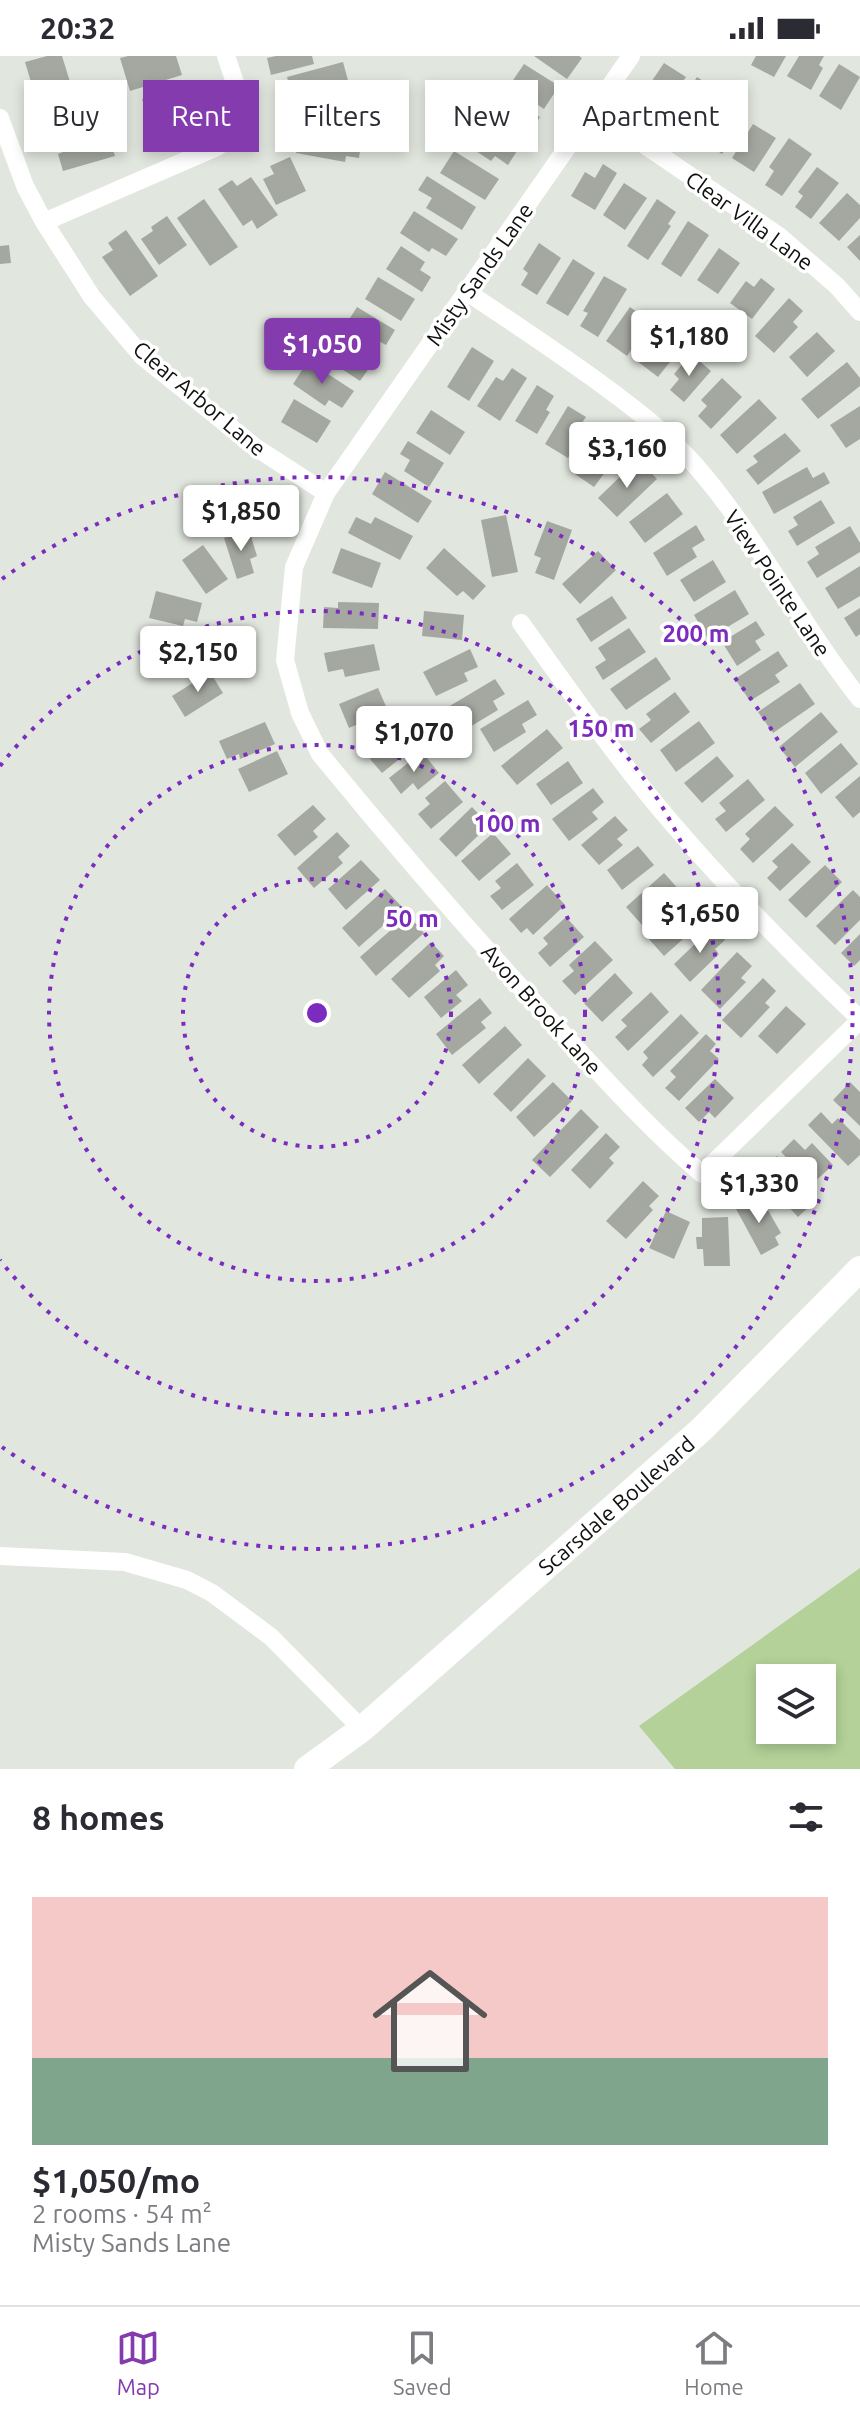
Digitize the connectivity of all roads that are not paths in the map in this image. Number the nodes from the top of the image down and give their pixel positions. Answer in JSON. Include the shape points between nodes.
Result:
{"nodes":[{"id":1,"x":226,"y":56,"type":"edge"},
{"id":2,"x":631,"y":56,"type":"edge"},
{"id":3,"x":614,"y":80,"type":"edge"},
{"id":4,"x":0,"y":118,"type":"edge"},
{"id":5,"x":564,"y":152,"type":"edge"},
{"id":6,"x":655,"y":152,"type":"edge"},
{"id":7,"x":44,"y":222,"type":"junction"},
{"id":8,"x":467,"y":292,"type":"junction"},
{"id":9,"x":860,"y":312,"type":"edge"},
{"id":10,"x":326,"y":493,"type":"junction"},
{"id":11,"x":521,"y":623,"type":"dead end"},
{"id":12,"x":286,"y":628,"type":"joint"},
{"id":13,"x":859,"y":696,"type":"edge"},
{"id":14,"x":860,"y":1020,"type":"edge"},
{"id":15,"x":860,"y":1269,"type":"edge"},
{"id":16,"x":0,"y":1556,"type":"edge"},
{"id":17,"x":362,"y":1729,"type":"junction"},
{"id":18,"x":307,"y":1769,"type":"edge"},
{"id":19,"x":323,"y":1769,"type":"edge"}],
"edges":[{"from":1,"to":7,"type":"street","via":[[244,109],[240,130],[217,147]]},
{"from":2,"to":3,"type":"street","name":"Misty Sands Lane"},
{"from":4,"to":7,"type":"street","name":"Clear Arbor Lane"},
{"from":5,"to":8,"type":"street","name":"Misty Sands Lane"},
{"from":6,"to":9,"type":"street","name":"Clear Villa Lane","via":[[779,236]]},
{"from":7,"to":10,"type":"street","name":"Clear Arbor Lane","via":[[92,297],[142,356],[255,447]]},
{"from":8,"to":10,"type":"street","name":"Misty Sands Lane"},
{"from":8,"to":13,"type":"street","name":"View Pointe Lane","via":[[633,408],[695,465]]},
{"from":10,"to":12,"type":"street","name":"Misty Sands Lane","via":[[294,567]]},
{"from":11,"to":14,"type":"street","via":[[670,820]]},
{"from":12,"to":14,"type":"street","name":"Avon Brook Lane","via":[[285,660],[300,713],[320,754],[524,992],[616,1092],[702,1174]]},
{"from":15,"to":17,"type":"main road","name":"Scarsdale Boulevard","via":[[702,1429]]},
{"from":16,"to":17,"type":"street","via":[[125,1562],[187,1580],[271,1637]]},
{"from":17,"to":18,"type":"main road","name":"Scarsdale Boulevard"},
{"from":17,"to":19,"type":"main road","name":"Scarsdale Boulevard"}]}
